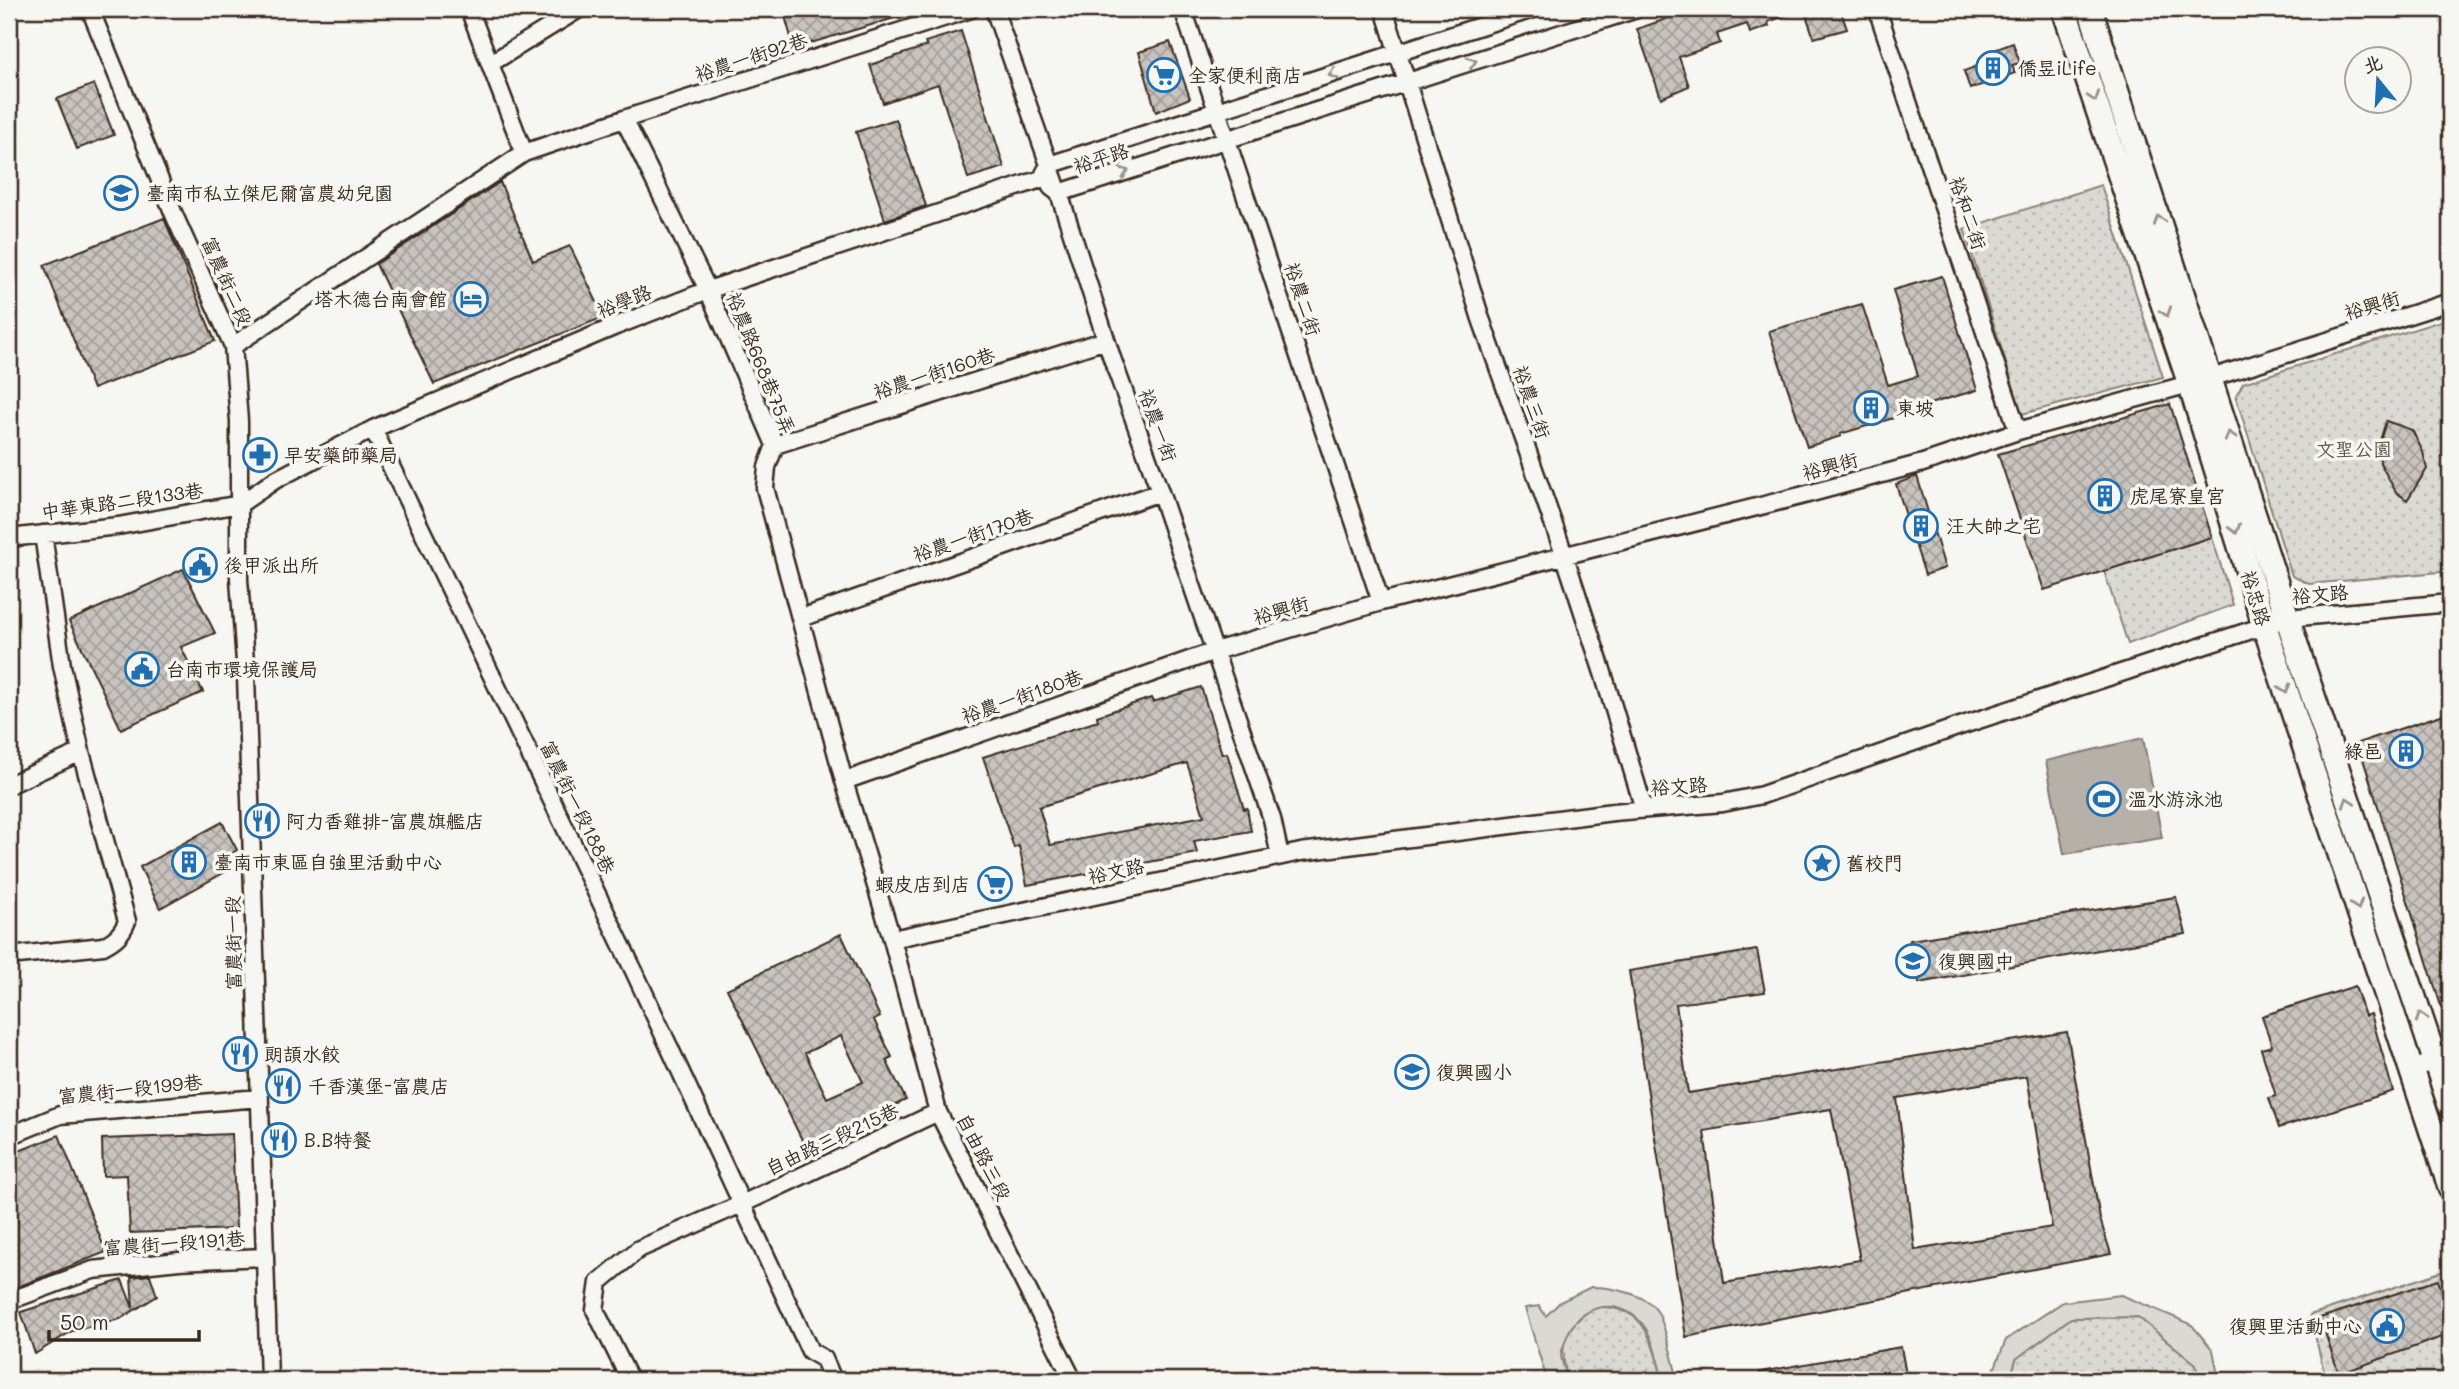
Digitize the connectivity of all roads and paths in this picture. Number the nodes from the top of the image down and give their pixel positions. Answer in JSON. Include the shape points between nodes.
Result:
{"nodes":[{"id":1,"x":90,"y":9,"type":"edge"},
{"id":2,"x":469,"y":9,"type":"edge"},
{"id":3,"x":579,"y":9,"type":"edge"},
{"id":4,"x":971,"y":9,"type":"edge"},
{"id":5,"x":994,"y":9,"type":"edge"},
{"id":6,"x":1183,"y":9,"type":"edge"},
{"id":7,"x":1384,"y":9,"type":"edge"},
{"id":8,"x":1534,"y":9,"type":"edge"},
{"id":9,"x":1637,"y":9,"type":"edge"},
{"id":10,"x":1877,"y":9,"type":"edge"},
{"id":11,"x":2064,"y":9,"type":"edge"},
{"id":12,"x":2090,"y":9,"type":"edge"},
{"id":13,"x":1398,"y":52,"type":"junction"},
{"id":14,"x":491,"y":63,"type":"junction"},
{"id":15,"x":1407,"y":82,"type":"junction"},
{"id":16,"x":1219,"y":111,"type":"junction"},
{"id":17,"x":624,"y":119,"type":"junction"},
{"id":18,"x":1228,"y":139,"type":"junction"},
{"id":19,"x":524,"y":153,"type":"junction"},
{"id":20,"x":1045,"y":172,"type":"junction"},
{"id":21,"x":1059,"y":193,"type":"junction"},
{"id":22,"x":708,"y":290,"type":"junction"},
{"id":23,"x":2450,"y":302,"type":"edge"},
{"id":24,"x":1105,"y":340,"type":"junction"},
{"id":25,"x":233,"y":346,"type":"junction"},
{"id":26,"x":2201,"y":381,"type":"junction"},
{"id":27,"x":373,"y":429,"type":"junction"},
{"id":28,"x":2018,"y":431,"type":"junction"},
{"id":29,"x":775,"y":445,"type":"junction"},
{"id":30,"x":1160,"y":492,"type":"junction"},
{"id":31,"x":240,"y":504,"type":"junction"},
{"id":32,"x":43,"y":534,"type":"junction"},
{"id":33,"x":9,"y":538,"type":"edge"},
{"id":34,"x":1564,"y":554,"type":"junction"},
{"id":35,"x":1381,"y":602,"type":"junction"},
{"id":36,"x":2450,"y":603,"type":"edge"},
{"id":37,"x":800,"y":618,"type":"junction"},
{"id":38,"x":2288,"y":618,"type":"junction"},
{"id":39,"x":2264,"y":624,"type":"junction"},
{"id":40,"x":1215,"y":651,"type":"junction"},
{"id":41,"x":81,"y":752,"type":"junction"},
{"id":42,"x":844,"y":781,"type":"junction"},
{"id":43,"x":9,"y":785,"type":"edge"},
{"id":44,"x":1644,"y":809,"type":"junction"},
{"id":45,"x":1280,"y":856,"type":"junction"},
{"id":46,"x":892,"y":939,"type":"junction"},
{"id":47,"x":9,"y":956,"type":"edge"},
{"id":48,"x":2443,"y":1058,"type":"edge"},
{"id":49,"x":2412,"y":1069,"type":"junction"},
{"id":50,"x":259,"y":1098,"type":"junction"},
{"id":51,"x":2450,"y":1105,"type":"edge"},
{"id":52,"x":938,"y":1112,"type":"junction"},
{"id":53,"x":9,"y":1136,"type":"edge"},
{"id":54,"x":2450,"y":1187,"type":"edge"},
{"id":55,"x":744,"y":1203,"type":"junction"},
{"id":56,"x":263,"y":1257,"type":"junction"},
{"id":57,"x":9,"y":1301,"type":"edge"},
{"id":58,"x":269,"y":1380,"type":"edge"},
{"id":59,"x":630,"y":1380,"type":"edge"},
{"id":60,"x":833,"y":1380,"type":"edge"},
{"id":61,"x":1073,"y":1380,"type":"edge"}],
"edges":[{"from":1,"to":25,"type":"street","name":"富農街二段"},
{"from":2,"to":14,"type":"street"},
{"from":3,"to":14,"type":"street"},
{"from":4,"to":17,"type":"street","name":"裕農一街92巷"},
{"from":5,"to":20,"type":"street"},
{"from":6,"to":16,"type":"street","name":"裕農二街"},
{"from":7,"to":13,"type":"street","name":"裕農三街"},
{"from":8,"to":13,"type":"street","name":"裕平路"},
{"from":15,"to":9,"type":"street","name":"裕平路","one_way":true},
{"from":10,"to":28,"type":"street","name":"裕和二街"},
{"from":11,"to":26,"type":"street","name":"裕忠路","one_way":true},
{"from":26,"to":12,"type":"street","name":"裕忠路","one_way":true},
{"from":13,"to":15,"type":"street","name":"裕農三街"},
{"from":13,"to":16,"type":"street","name":"裕平路","one_way":true},
{"from":14,"to":19,"type":"street"},
{"from":15,"to":18,"type":"street","name":"裕平路"},
{"from":15,"to":34,"type":"street","name":"裕農三街","via":[[1480,318]]},
{"from":16,"to":18,"type":"street","name":"裕農二街"},
{"from":16,"to":20,"type":"street","name":"裕平路"},
{"from":17,"to":19,"type":"street"},
{"from":17,"to":22,"type":"street","name":"裕農路668巷75弄"},
{"from":21,"to":18,"type":"street","name":"裕平路","one_way":true},
{"from":18,"to":35,"type":"street","name":"裕農二街"},
{"from":19,"to":25,"type":"street"},
{"from":20,"to":21,"type":"street","name":"裕平路"},
{"from":20,"to":22,"type":"street","name":"裕學路"},
{"from":21,"to":24,"type":"street","name":"裕農一街"},
{"from":22,"to":27,"type":"street","name":"裕學路"},
{"from":22,"to":29,"type":"street","name":"裕農路668巷75弄"},
{"from":23,"to":26,"type":"street","name":"裕興街"},
{"from":24,"to":29,"type":"street","name":"裕農一街160巷"},
{"from":24,"to":30,"type":"street","name":"裕農一街"},
{"from":25,"to":31,"type":"street","name":"富農街二段"},
{"from":26,"to":28,"type":"street","name":"裕興街"},
{"from":38,"to":26,"type":"street","name":"裕忠路","one_way":true},
{"from":26,"to":39,"type":"street","name":"裕忠路","one_way":true},
{"from":27,"to":31,"type":"street","name":"裕學路"},
{"from":27,"to":55,"type":"street","name":"富農街一段188巷"},
{"from":28,"to":34,"type":"street","name":"裕興街","via":[[1923,463]]},
{"from":29,"to":37,"type":"street","name":"裕農路668巷75弄","via":[[766,467],[765,488]]},
{"from":30,"to":37,"type":"street","name":"裕農一街170巷"},
{"from":30,"to":40,"type":"street","name":"裕農一街"},
{"from":31,"to":32,"type":"street","name":"中華東路二段133巷"},
{"from":31,"to":50,"type":"street","name":"富農街一段"},
{"from":32,"to":33,"type":"street","name":"中華東路二段133巷"},
{"from":32,"to":41,"type":"street","via":[[62,666]]},
{"from":34,"to":35,"type":"street","name":"裕興街"},
{"from":34,"to":44,"type":"street","name":"裕農三街"},
{"from":35,"to":40,"type":"street","name":"裕興街"},
{"from":36,"to":38,"type":"street","name":"裕文路"},
{"from":37,"to":42,"type":"street","name":"裕農路668巷75弄"},
{"from":38,"to":39,"type":"street","name":"裕文路"},
{"from":48,"to":38,"type":"street","name":"裕忠路","one_way":true},
{"from":39,"to":44,"type":"street","name":"裕文路","via":[[1762,795]]},
{"from":39,"to":49,"type":"street","name":"裕忠路","one_way":true},
{"from":40,"to":42,"type":"street","name":"裕農一街180巷"},
{"from":40,"to":45,"type":"street","name":"裕農一街","via":[[1272,819]]},
{"from":41,"to":43,"type":"street"},
{"from":41,"to":47,"type":"street","via":[[127,921],[124,931],[103,946]]},
{"from":42,"to":46,"type":"street","name":"裕農路668巷75弄"},
{"from":44,"to":45,"type":"street","name":"裕文路"},
{"from":45,"to":46,"type":"street","name":"裕文路"},
{"from":46,"to":52,"type":"street","name":"自由路三段"},
{"from":48,"to":49,"type":"street"},
{"from":48,"to":51,"type":"street","name":"裕忠路"},
{"from":49,"to":54,"type":"street","name":"裕忠路"},
{"from":50,"to":53,"type":"street","name":"富農街一段199巷","via":[[61,1115]]},
{"from":50,"to":56,"type":"street","name":"富農街一段"},
{"from":52,"to":55,"type":"street","name":"自由路三段215巷"},
{"from":52,"to":61,"type":"street","name":"自由路三段"},
{"from":55,"to":59,"type":"street","via":[[639,1249],[600,1282],[595,1311]]},
{"from":55,"to":60,"type":"street","name":"富農街一段188巷","via":[[810,1350],[824,1359]]},
{"from":56,"to":57,"type":"street","name":"富農街一段191巷","via":[[93,1270]]},
{"from":56,"to":58,"type":"street","name":"富農街一段"}]}
